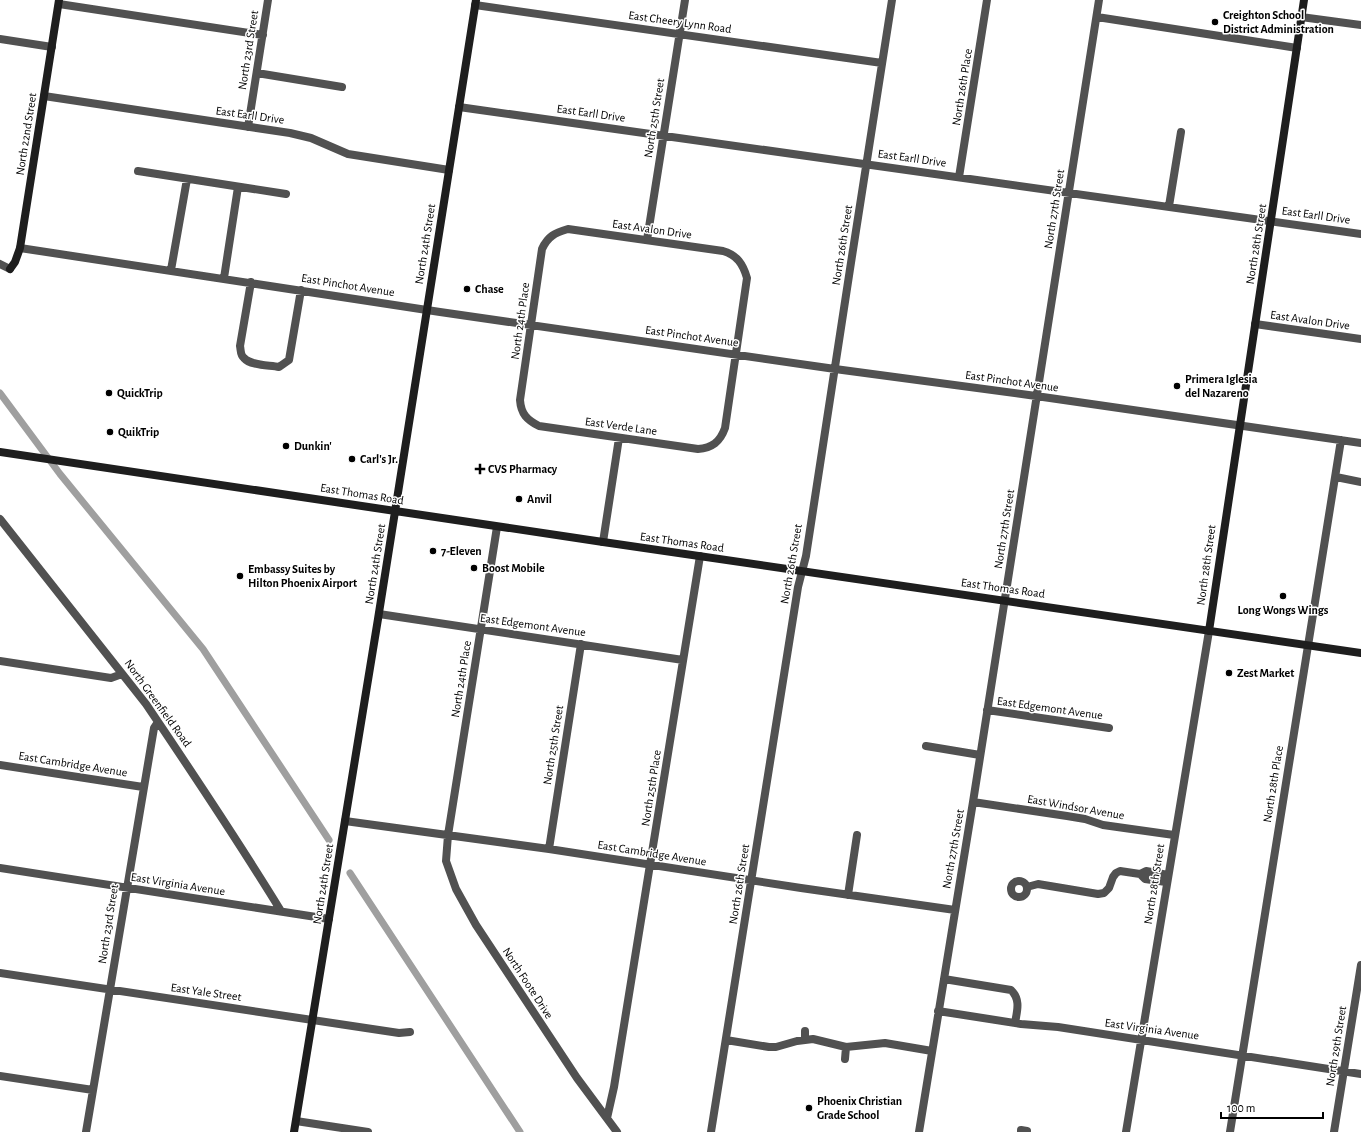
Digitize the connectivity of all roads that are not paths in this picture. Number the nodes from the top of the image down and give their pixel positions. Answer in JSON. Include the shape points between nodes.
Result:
{"nodes":[{"id":1,"x":268,"y":0,"type":"edge"},
{"id":2,"x":685,"y":0,"type":"edge"},
{"id":3,"x":892,"y":0,"type":"edge"},
{"id":4,"x":987,"y":0,"type":"edge"},
{"id":5,"x":1100,"y":0,"type":"edge"},
{"id":6,"x":1304,"y":0,"type":"edge"},
{"id":7,"x":59,"y":2,"type":"edge"},
{"id":8,"x":475,"y":2,"type":"edge"},
{"id":9,"x":1097,"y":17,"type":"junction"},
{"id":10,"x":1301,"y":17,"type":"junction"},
{"id":11,"x":1361,"y":25,"type":"edge"},
{"id":12,"x":679,"y":34,"type":"junction"},
{"id":13,"x":263,"y":35,"type":"junction"},
{"id":14,"x":0,"y":39,"type":"edge"},
{"id":15,"x":52,"y":47,"type":"junction"},
{"id":16,"x":1297,"y":48,"type":"junction"},
{"id":17,"x":882,"y":63,"type":"junction"},
{"id":18,"x":257,"y":73,"type":"junction"},
{"id":19,"x":342,"y":87,"type":"dead end"},
{"id":20,"x":44,"y":96,"type":"junction"},
{"id":21,"x":459,"y":107,"type":"junction"},
{"id":22,"x":248,"y":127,"type":"junction"},
{"id":23,"x":1180,"y":132,"type":"dead end"},
{"id":24,"x":664,"y":136,"type":"junction"},
{"id":25,"x":866,"y":164,"type":"junction"},
{"id":26,"x":449,"y":170,"type":"junction"},
{"id":27,"x":138,"y":171,"type":"dead end"},
{"id":28,"x":959,"y":177,"type":"junction"},
{"id":29,"x":186,"y":179,"type":"junction"},
{"id":30,"x":238,"y":187,"type":"junction"},
{"id":31,"x":1069,"y":192,"type":"junction"},
{"id":32,"x":286,"y":194,"type":"dead end"},
{"id":33,"x":1169,"y":206,"type":"junction"},
{"id":34,"x":1271,"y":221,"type":"junction"},
{"id":35,"x":556,"y":232,"type":"joint"},
{"id":36,"x":1361,"y":234,"type":"edge"},
{"id":37,"x":647,"y":240,"type":"junction"},
{"id":38,"x":20,"y":248,"type":"junction"},
{"id":39,"x":0,"y":264,"type":"edge"},
{"id":40,"x":10,"y":269,"type":"joint"},
{"id":41,"x":171,"y":270,"type":"junction"},
{"id":42,"x":224,"y":278,"type":"junction"},
{"id":43,"x":251,"y":282,"type":"junction"},
{"id":44,"x":301,"y":290,"type":"junction"},
{"id":45,"x":427,"y":310,"type":"junction"},
{"id":46,"x":531,"y":324,"type":"junction"},
{"id":47,"x":1255,"y":324,"type":"junction"},
{"id":48,"x":1361,"y":339,"type":"edge"},
{"id":49,"x":735,"y":354,"type":"junction"},
{"id":50,"x":835,"y":369,"type":"junction"},
{"id":51,"x":1036,"y":396,"type":"junction"},
{"id":52,"x":525,"y":416,"type":"joint"},
{"id":53,"x":1240,"y":426,"type":"junction"},
{"id":54,"x":619,"y":438,"type":"junction"},
{"id":55,"x":1341,"y":440,"type":"junction"},
{"id":56,"x":1361,"y":443,"type":"edge"},
{"id":57,"x":0,"y":452,"type":"edge"},
{"id":58,"x":1336,"y":477,"type":"junction"},
{"id":59,"x":1361,"y":482,"type":"edge"},
{"id":60,"x":395,"y":512,"type":"junction"},
{"id":61,"x":0,"y":519,"type":"edge"},
{"id":62,"x":498,"y":527,"type":"junction"},
{"id":63,"x":603,"y":542,"type":"junction"},
{"id":64,"x":700,"y":556,"type":"junction"},
{"id":65,"x":802,"y":571,"type":"junction"},
{"id":66,"x":1004,"y":600,"type":"junction"},
{"id":67,"x":379,"y":614,"type":"junction"},
{"id":68,"x":481,"y":629,"type":"junction"},
{"id":69,"x":1209,"y":631,"type":"junction"},
{"id":70,"x":581,"y":644,"type":"junction"},
{"id":71,"x":1308,"y":645,"type":"junction"},
{"id":72,"x":1361,"y":652,"type":"edge"},
{"id":73,"x":683,"y":660,"type":"junction"},
{"id":74,"x":0,"y":661,"type":"edge"},
{"id":75,"x":122,"y":674,"type":"junction"},
{"id":76,"x":987,"y":710,"type":"junction"},
{"id":77,"x":158,"y":722,"type":"junction"},
{"id":78,"x":1109,"y":728,"type":"dead end"},
{"id":79,"x":926,"y":746,"type":"dead end"},
{"id":80,"x":980,"y":755,"type":"junction"},
{"id":81,"x":0,"y":765,"type":"edge"},
{"id":82,"x":143,"y":787,"type":"junction"},
{"id":83,"x":973,"y":802,"type":"junction"},
{"id":84,"x":345,"y":821,"type":"junction"},
{"id":85,"x":448,"y":835,"type":"junction"},
{"id":86,"x":857,"y":835,"type":"dead end"},
{"id":87,"x":1174,"y":836,"type":"junction"},
{"id":88,"x":549,"y":849,"type":"junction"},
{"id":89,"x":651,"y":864,"type":"junction"},
{"id":90,"x":0,"y":868,"type":"edge"},
{"id":91,"x":1167,"y":879,"type":"junction"},
{"id":92,"x":752,"y":880,"type":"junction"},
{"id":93,"x":1026,"y":887,"type":"dead end"},
{"id":94,"x":126,"y":888,"type":"junction"},
{"id":95,"x":848,"y":895,"type":"junction"},
{"id":96,"x":955,"y":910,"type":"junction"},
{"id":97,"x":281,"y":911,"type":"junction"},
{"id":98,"x":329,"y":918,"type":"junction"},
{"id":99,"x":1361,"y":965,"type":"edge"},
{"id":100,"x":0,"y":973,"type":"edge"},
{"id":101,"x":944,"y":979,"type":"junction"},
{"id":102,"x":109,"y":990,"type":"junction"},
{"id":103,"x":938,"y":1011,"type":"junction"},
{"id":104,"x":312,"y":1020,"type":"junction"},
{"id":105,"x":1015,"y":1023,"type":"junction"},
{"id":106,"x":805,"y":1031,"type":"dead end"},
{"id":107,"x":410,"y":1032,"type":"dead end"},
{"id":108,"x":726,"y":1040,"type":"junction"},
{"id":109,"x":806,"y":1040,"type":"junction"},
{"id":110,"x":1141,"y":1040,"type":"junction"},
{"id":111,"x":846,"y":1047,"type":"junction"},
{"id":112,"x":932,"y":1051,"type":"junction"},
{"id":113,"x":1242,"y":1055,"type":"junction"},
{"id":114,"x":845,"y":1059,"type":"dead end"},
{"id":115,"x":1344,"y":1071,"type":"junction"},
{"id":116,"x":1361,"y":1074,"type":"edge"},
{"id":117,"x":0,"y":1076,"type":"edge"},
{"id":118,"x":93,"y":1090,"type":"junction"},
{"id":119,"x":607,"y":1118,"type":"junction"},
{"id":120,"x":296,"y":1121,"type":"junction"},
{"id":121,"x":86,"y":1132,"type":"edge"},
{"id":122,"x":294,"y":1132,"type":"edge"},
{"id":123,"x":368,"y":1132,"type":"edge"},
{"id":124,"x":617,"y":1132,"type":"edge"},
{"id":125,"x":711,"y":1132,"type":"edge"},
{"id":126,"x":919,"y":1132,"type":"edge"},
{"id":127,"x":1126,"y":1132,"type":"edge"},
{"id":128,"x":1230,"y":1132,"type":"edge"},
{"id":129,"x":1334,"y":1132,"type":"edge"}],
"edges":[{"from":1,"to":13,"type":"street","name":"North 23rd Street"},
{"from":2,"to":12,"type":"street","name":"North 25th Street"},
{"from":3,"to":17,"type":"street","name":"North 26th Street"},
{"from":4,"to":28,"type":"street","name":"North 26th Place"},
{"from":5,"to":9,"type":"street","name":"North 27th Street"},
{"from":6,"to":10,"type":"main road","name":"North 28th Street"},
{"from":7,"to":13,"type":"street"},
{"from":7,"to":15,"type":"main road","name":"North 22nd Street"},
{"from":8,"to":12,"type":"street","name":"East Cheery Lynn Road"},
{"from":8,"to":21,"type":"main road","name":"North 24th Street"},
{"from":9,"to":16,"type":"street"},
{"from":9,"to":31,"type":"street","name":"North 27th Street"},
{"from":10,"to":11,"type":"street"},
{"from":10,"to":16,"type":"main road","name":"North 28th Street"},
{"from":12,"to":17,"type":"street","name":"East Cheery Lynn Road"},
{"from":12,"to":24,"type":"street","name":"North 25th Street"},
{"from":13,"to":18,"type":"street","name":"North 23rd Street"},
{"from":14,"to":15,"type":"street"},
{"from":15,"to":20,"type":"main road","name":"North 22nd Street"},
{"from":16,"to":34,"type":"main road","name":"North 28th Street"},
{"from":17,"to":25,"type":"street","name":"North 26th Street"},
{"from":18,"to":19,"type":"street"},
{"from":18,"to":22,"type":"street","name":"North 23rd Street"},
{"from":20,"to":22,"type":"street","name":"East Earll Drive"},
{"from":20,"to":38,"type":"main road","name":"North 22nd Street"},
{"from":21,"to":24,"type":"street","name":"East Earll Drive"},
{"from":21,"to":26,"type":"main road","name":"North 24th Street"},
{"from":22,"to":26,"type":"street","name":"East Earll Drive","via":[[303,136],[357,156]]},
{"from":23,"to":33,"type":"street"},
{"from":24,"to":25,"type":"street","name":"East Earll Drive"},
{"from":24,"to":37,"type":"street","name":"North 25th Street"},
{"from":25,"to":28,"type":"street","name":"East Earll Drive"},
{"from":25,"to":50,"type":"street","name":"North 26th Street"},
{"from":26,"to":45,"type":"main road","name":"North 24th Street"},
{"from":27,"to":29,"type":"street"},
{"from":28,"to":31,"type":"street","name":"East Earll Drive"},
{"from":29,"to":30,"type":"street"},
{"from":29,"to":41,"type":"street"},
{"from":30,"to":32,"type":"street"},
{"from":30,"to":42,"type":"street"},
{"from":31,"to":33,"type":"street","name":"East Earll Drive"},
{"from":31,"to":51,"type":"street","name":"North 27th Street"},
{"from":33,"to":34,"type":"street","name":"East Earll Drive"},
{"from":34,"to":36,"type":"street","name":"East Earll Drive"},
{"from":34,"to":47,"type":"main road","name":"North 28th Street"},
{"from":35,"to":37,"type":"street","name":"East Avalon Drive","via":[[568,229]]},
{"from":35,"to":46,"type":"street","name":"North 24th Place","via":[[542,249]]},
{"from":37,"to":49,"type":"street","name":"East Avalon Drive","via":[[723,251],[730,253],[742,263],[747,278]]},
{"from":38,"to":40,"type":"main road","name":"North 22nd Street"},
{"from":38,"to":41,"type":"street","name":"East Pinchot Avenue"},
{"from":39,"to":40,"type":"street"},
{"from":41,"to":42,"type":"street","name":"East Pinchot Avenue"},
{"from":42,"to":43,"type":"street","name":"East Pinchot Avenue"},
{"from":43,"to":44,"type":"street","name":"East Pinchot Avenue"},
{"from":43,"to":44,"type":"street","via":[[240,346],[244,359],[252,363],[279,367],[289,360]]},
{"from":44,"to":45,"type":"street","name":"East Pinchot Avenue"},
{"from":45,"to":46,"type":"street","name":"East Pinchot Avenue"},
{"from":45,"to":60,"type":"main road","name":"North 24th Street"},
{"from":46,"to":49,"type":"street","name":"East Pinchot Avenue"},
{"from":46,"to":52,"type":"street","name":"North 24th Place","via":[[520,400],[520,408]]},
{"from":47,"to":48,"type":"street","name":"East Avalon Drive"},
{"from":47,"to":53,"type":"main road","name":"North 28th Street"},
{"from":49,"to":50,"type":"street","name":"East Pinchot Avenue"},
{"from":49,"to":54,"type":"street","name":"East Verde Lane","via":[[725,428],[716,443],[698,449]]},
{"from":50,"to":51,"type":"street","name":"East Pinchot Avenue"},
{"from":50,"to":65,"type":"street","name":"North 26th Street"},
{"from":51,"to":53,"type":"street","name":"East Pinchot Avenue"},
{"from":51,"to":66,"type":"street","name":"North 27th Street"},
{"from":52,"to":54,"type":"street","name":"East Verde Lane","via":[[539,426]]},
{"from":53,"to":55,"type":"street","name":"East Pinchot Avenue"},
{"from":53,"to":69,"type":"main road","name":"North 28th Street"},
{"from":54,"to":63,"type":"street"},
{"from":55,"to":56,"type":"street","name":"East Pinchot Avenue"},
{"from":55,"to":58,"type":"street","name":"North 28th Place"},
{"from":57,"to":60,"type":"main road","name":"East Thomas Road"},
{"from":58,"to":59,"type":"street"},
{"from":58,"to":71,"type":"street","name":"North 28th Place"},
{"from":60,"to":62,"type":"main road","name":"East Thomas Road"},
{"from":60,"to":67,"type":"main road","name":"North 24th Street"},
{"from":61,"to":75,"type":"street","name":"North Greenfield Road"},
{"from":62,"to":63,"type":"main road","name":"East Thomas Road"},
{"from":62,"to":68,"type":"street","name":"North 24th Place"},
{"from":63,"to":64,"type":"main road","name":"East Thomas Road"},
{"from":64,"to":65,"type":"main road","name":"East Thomas Road"},
{"from":64,"to":73,"type":"street","name":"North 25th Place"},
{"from":65,"to":66,"type":"main road","name":"East Thomas Road"},
{"from":65,"to":92,"type":"street","name":"North 26th Street"},
{"from":66,"to":69,"type":"main road","name":"East Thomas Road"},
{"from":66,"to":76,"type":"street","name":"North 27th Street"},
{"from":67,"to":68,"type":"street","name":"East Edgemont Avenue"},
{"from":67,"to":84,"type":"main road","name":"North 24th Street"},
{"from":68,"to":70,"type":"street","name":"East Edgemont Avenue"},
{"from":68,"to":85,"type":"street","name":"North 24th Place"},
{"from":69,"to":71,"type":"main road","name":"East Thomas Road"},
{"from":69,"to":87,"type":"street","name":"North 28th Street"},
{"from":70,"to":73,"type":"street","name":"East Edgemont Avenue"},
{"from":70,"to":88,"type":"street","name":"North 25th Street"},
{"from":71,"to":72,"type":"main road","name":"East Thomas Road"},
{"from":71,"to":113,"type":"street","name":"North 28th Place"},
{"from":73,"to":89,"type":"street","name":"North 25th Place"},
{"from":74,"to":75,"type":"street","via":[[111,678]]},
{"from":75,"to":77,"type":"street","name":"North Greenfield Road"},
{"from":76,"to":78,"type":"street","name":"East Edgemont Avenue"},
{"from":76,"to":80,"type":"street","name":"North 27th Street"},
{"from":77,"to":82,"type":"street","name":"North 23rd Street","via":[[154,728]]},
{"from":77,"to":97,"type":"street","name":"North Greenfield Road"},
{"from":79,"to":80,"type":"street"},
{"from":80,"to":83,"type":"street","name":"North 27th Street"},
{"from":81,"to":82,"type":"street","name":"East Cambridge Avenue"},
{"from":82,"to":94,"type":"street","name":"North 23rd Street"},
{"from":83,"to":87,"type":"street","name":"East Windsor Avenue"},
{"from":83,"to":96,"type":"street","name":"North 27th Street"},
{"from":84,"to":85,"type":"street","name":"East Cambridge Avenue"},
{"from":84,"to":98,"type":"main road","name":"North 24th Street"},
{"from":85,"to":88,"type":"street","name":"East Cambridge Avenue"},
{"from":85,"to":119,"type":"street","name":"North Foote Drive","via":[[446,861],[456,890],[577,1078]]},
{"from":86,"to":95,"type":"street"},
{"from":87,"to":91,"type":"street","name":"North 28th Street"},
{"from":88,"to":89,"type":"street","name":"East Cambridge Avenue"},
{"from":89,"to":92,"type":"street","name":"East Cambridge Avenue"},
{"from":89,"to":119,"type":"street","name":"North 25th Place"},
{"from":90,"to":94,"type":"street","name":"East Virginia Avenue"},
{"from":91,"to":93,"type":"street","via":[[1146,871],[1140,874],[1120,871],[1113,877],[1109,888],[1098,894],[1038,884]]},
{"from":91,"to":110,"type":"street","name":"North 28th Street"},
{"from":92,"to":95,"type":"street","name":"East Cambridge Avenue"},
{"from":92,"to":108,"type":"street","name":"North 26th Street"},
{"from":94,"to":97,"type":"street","name":"East Virginia Avenue"},
{"from":94,"to":102,"type":"street","name":"North 23rd Street"},
{"from":95,"to":96,"type":"street","name":"East Cambridge Avenue"},
{"from":96,"to":101,"type":"street","name":"North 27th Street"},
{"from":97,"to":98,"type":"street","name":"East Virginia Avenue"},
{"from":98,"to":104,"type":"main road","name":"North 24th Street"},
{"from":99,"to":115,"type":"street","name":"North 29th Street"},
{"from":100,"to":102,"type":"street","name":"East Yale Street"},
{"from":101,"to":103,"type":"street","name":"North 27th Street"},
{"from":101,"to":105,"type":"street","via":[[1011,990],[1018,1005]]},
{"from":102,"to":104,"type":"street","name":"East Yale Street"},
{"from":102,"to":118,"type":"street","name":"North 23rd Street"},
{"from":103,"to":105,"type":"street","name":"East Virginia Avenue"},
{"from":103,"to":112,"type":"street","name":"North 27th Street"},
{"from":104,"to":107,"type":"street","name":"East Yale Street","via":[[399,1033]]},
{"from":104,"to":120,"type":"main road","name":"North 24th Street"},
{"from":105,"to":110,"type":"street","name":"East Virginia Avenue"},
{"from":106,"to":109,"type":"street"},
{"from":108,"to":109,"type":"street","via":[[776,1047]]},
{"from":108,"to":125,"type":"street","name":"North 26th Street"},
{"from":109,"to":111,"type":"street"},
{"from":110,"to":113,"type":"street","name":"East Virginia Avenue"},
{"from":110,"to":127,"type":"street","name":"North 28th Street"},
{"from":111,"to":112,"type":"street","via":[[885,1043]]},
{"from":111,"to":114,"type":"street"},
{"from":112,"to":126,"type":"street","name":"North 27th Street"},
{"from":113,"to":115,"type":"street","name":"East Virginia Avenue"},
{"from":113,"to":128,"type":"street","name":"North 28th Place"},
{"from":115,"to":116,"type":"street","name":"East Virginia Avenue"},
{"from":115,"to":129,"type":"street","name":"North 29th Street"},
{"from":117,"to":118,"type":"street"},
{"from":118,"to":121,"type":"street","name":"North 23rd Street"},
{"from":119,"to":124,"type":"street","name":"North Foote Drive"},
{"from":120,"to":122,"type":"main road","name":"North 24th Street"},
{"from":120,"to":123,"type":"street"}]}
